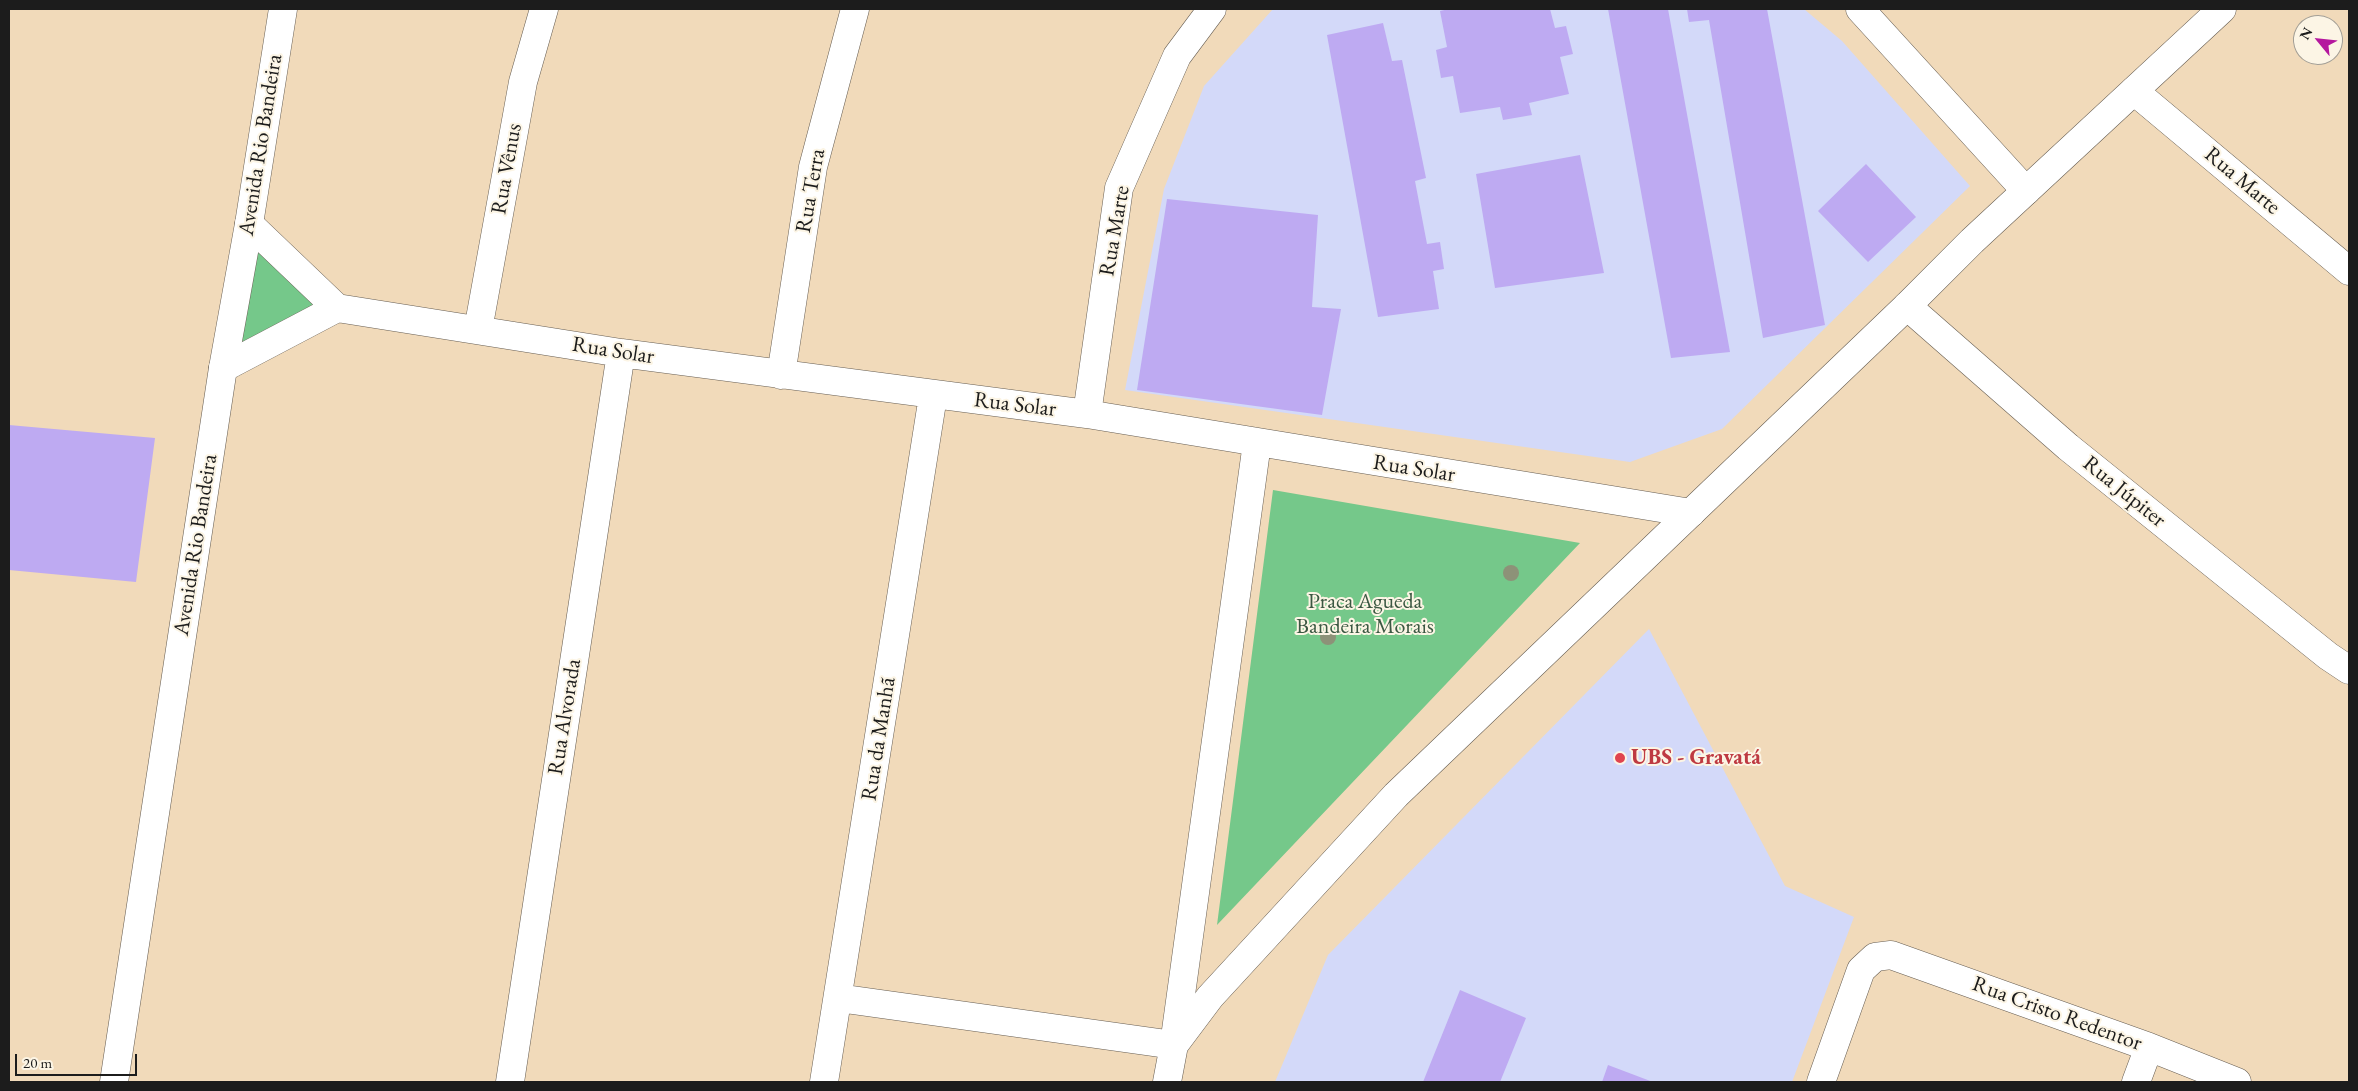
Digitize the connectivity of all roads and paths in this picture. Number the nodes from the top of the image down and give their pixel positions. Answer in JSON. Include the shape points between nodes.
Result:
{"nodes":[{"id":1,"x":283,"y":9,"type":"edge"},
{"id":2,"x":544,"y":9,"type":"edge"},
{"id":3,"x":854,"y":9,"type":"edge"},
{"id":4,"x":1212,"y":9,"type":"edge"},
{"id":5,"x":1860,"y":9,"type":"edge"},
{"id":6,"x":2222,"y":9,"type":"edge"},
{"id":7,"x":2134,"y":91,"type":"junction"},
{"id":8,"x":2026,"y":191,"type":"junction"},
{"id":9,"x":250,"y":224,"type":"junction"},
{"id":10,"x":2349,"y":271,"type":"edge"},
{"id":11,"x":1907,"y":306,"type":"junction"},
{"id":12,"x":337,"y":308,"type":"junction"},
{"id":13,"x":478,"y":330,"type":"junction"},
{"id":14,"x":621,"y":353,"type":"junction"},
{"id":15,"x":223,"y":368,"type":"junction"},
{"id":16,"x":781,"y":375,"type":"junction"},
{"id":17,"x":933,"y":396,"type":"junction"},
{"id":18,"x":1087,"y":414,"type":"junction"},
{"id":19,"x":1257,"y":443,"type":"junction"},
{"id":20,"x":1690,"y":513,"type":"junction"},
{"id":21,"x":2349,"y":670,"type":"edge"},
{"id":22,"x":838,"y":998,"type":"junction"},
{"id":23,"x":1174,"y":1045,"type":"junction"},
{"id":24,"x":2149,"y":1047,"type":"junction"},
{"id":25,"x":114,"y":1082,"type":"edge"},
{"id":26,"x":510,"y":1082,"type":"edge"},
{"id":27,"x":824,"y":1082,"type":"edge"},
{"id":28,"x":1167,"y":1082,"type":"edge"},
{"id":29,"x":1821,"y":1082,"type":"edge"},
{"id":30,"x":2136,"y":1082,"type":"edge"},
{"id":31,"x":2236,"y":1082,"type":"edge"}],
"edges":[{"from":1,"to":9,"type":"street","name":"Avenida Rio Bandeira"},
{"from":2,"to":13,"type":"street","name":"Rua Vênus","via":[[523,82]]},
{"from":3,"to":16,"type":"street","name":"Rua Terra","via":[[813,167]]},
{"from":4,"to":18,"type":"street","name":"Rua Marte","via":[[1177,56],[1119,188]]},
{"from":5,"to":8,"type":"street"},
{"from":6,"to":7,"type":"street"},
{"from":7,"to":8,"type":"street"},
{"from":7,"to":10,"type":"street","name":"Rua Marte"},
{"from":8,"to":11,"type":"street"},
{"from":9,"to":12,"type":"street"},
{"from":9,"to":15,"type":"street","name":"Avenida Rio Bandeira"},
{"from":11,"to":20,"type":"street"},
{"from":11,"to":21,"type":"street","name":"Rua Júpiter","via":[[2068,447]]},
{"from":12,"to":13,"type":"street","name":"Rua Solar"},
{"from":12,"to":15,"type":"street"},
{"from":13,"to":14,"type":"street","name":"Rua Solar"},
{"from":14,"to":16,"type":"street","name":"Rua Solar"},
{"from":14,"to":26,"type":"street","name":"Rua Alvorada"},
{"from":15,"to":25,"type":"street","name":"Avenida Rio Bandeira"},
{"from":16,"to":17,"type":"street","name":"Rua Solar"},
{"from":17,"to":18,"type":"street","name":"Rua Solar"},
{"from":17,"to":22,"type":"street","name":"Rua da Manhã"},
{"from":18,"to":19,"type":"street","name":"Rua Solar"},
{"from":19,"to":20,"type":"street","name":"Rua Solar"},
{"from":19,"to":23,"type":"street"},
{"from":20,"to":23,"type":"street","via":[[1396,795],[1210,997]]},
{"from":22,"to":23,"type":"street"},
{"from":22,"to":27,"type":"street","name":"Rua da Manhã"},
{"from":23,"to":28,"type":"street"},
{"from":24,"to":29,"type":"street","name":"Rua Cristo Redentor","via":[[1891,954],[1876,957],[1861,970]]},
{"from":24,"to":30,"type":"street"},
{"from":24,"to":31,"type":"street","name":"Rua Cristo Redentor"}]}
